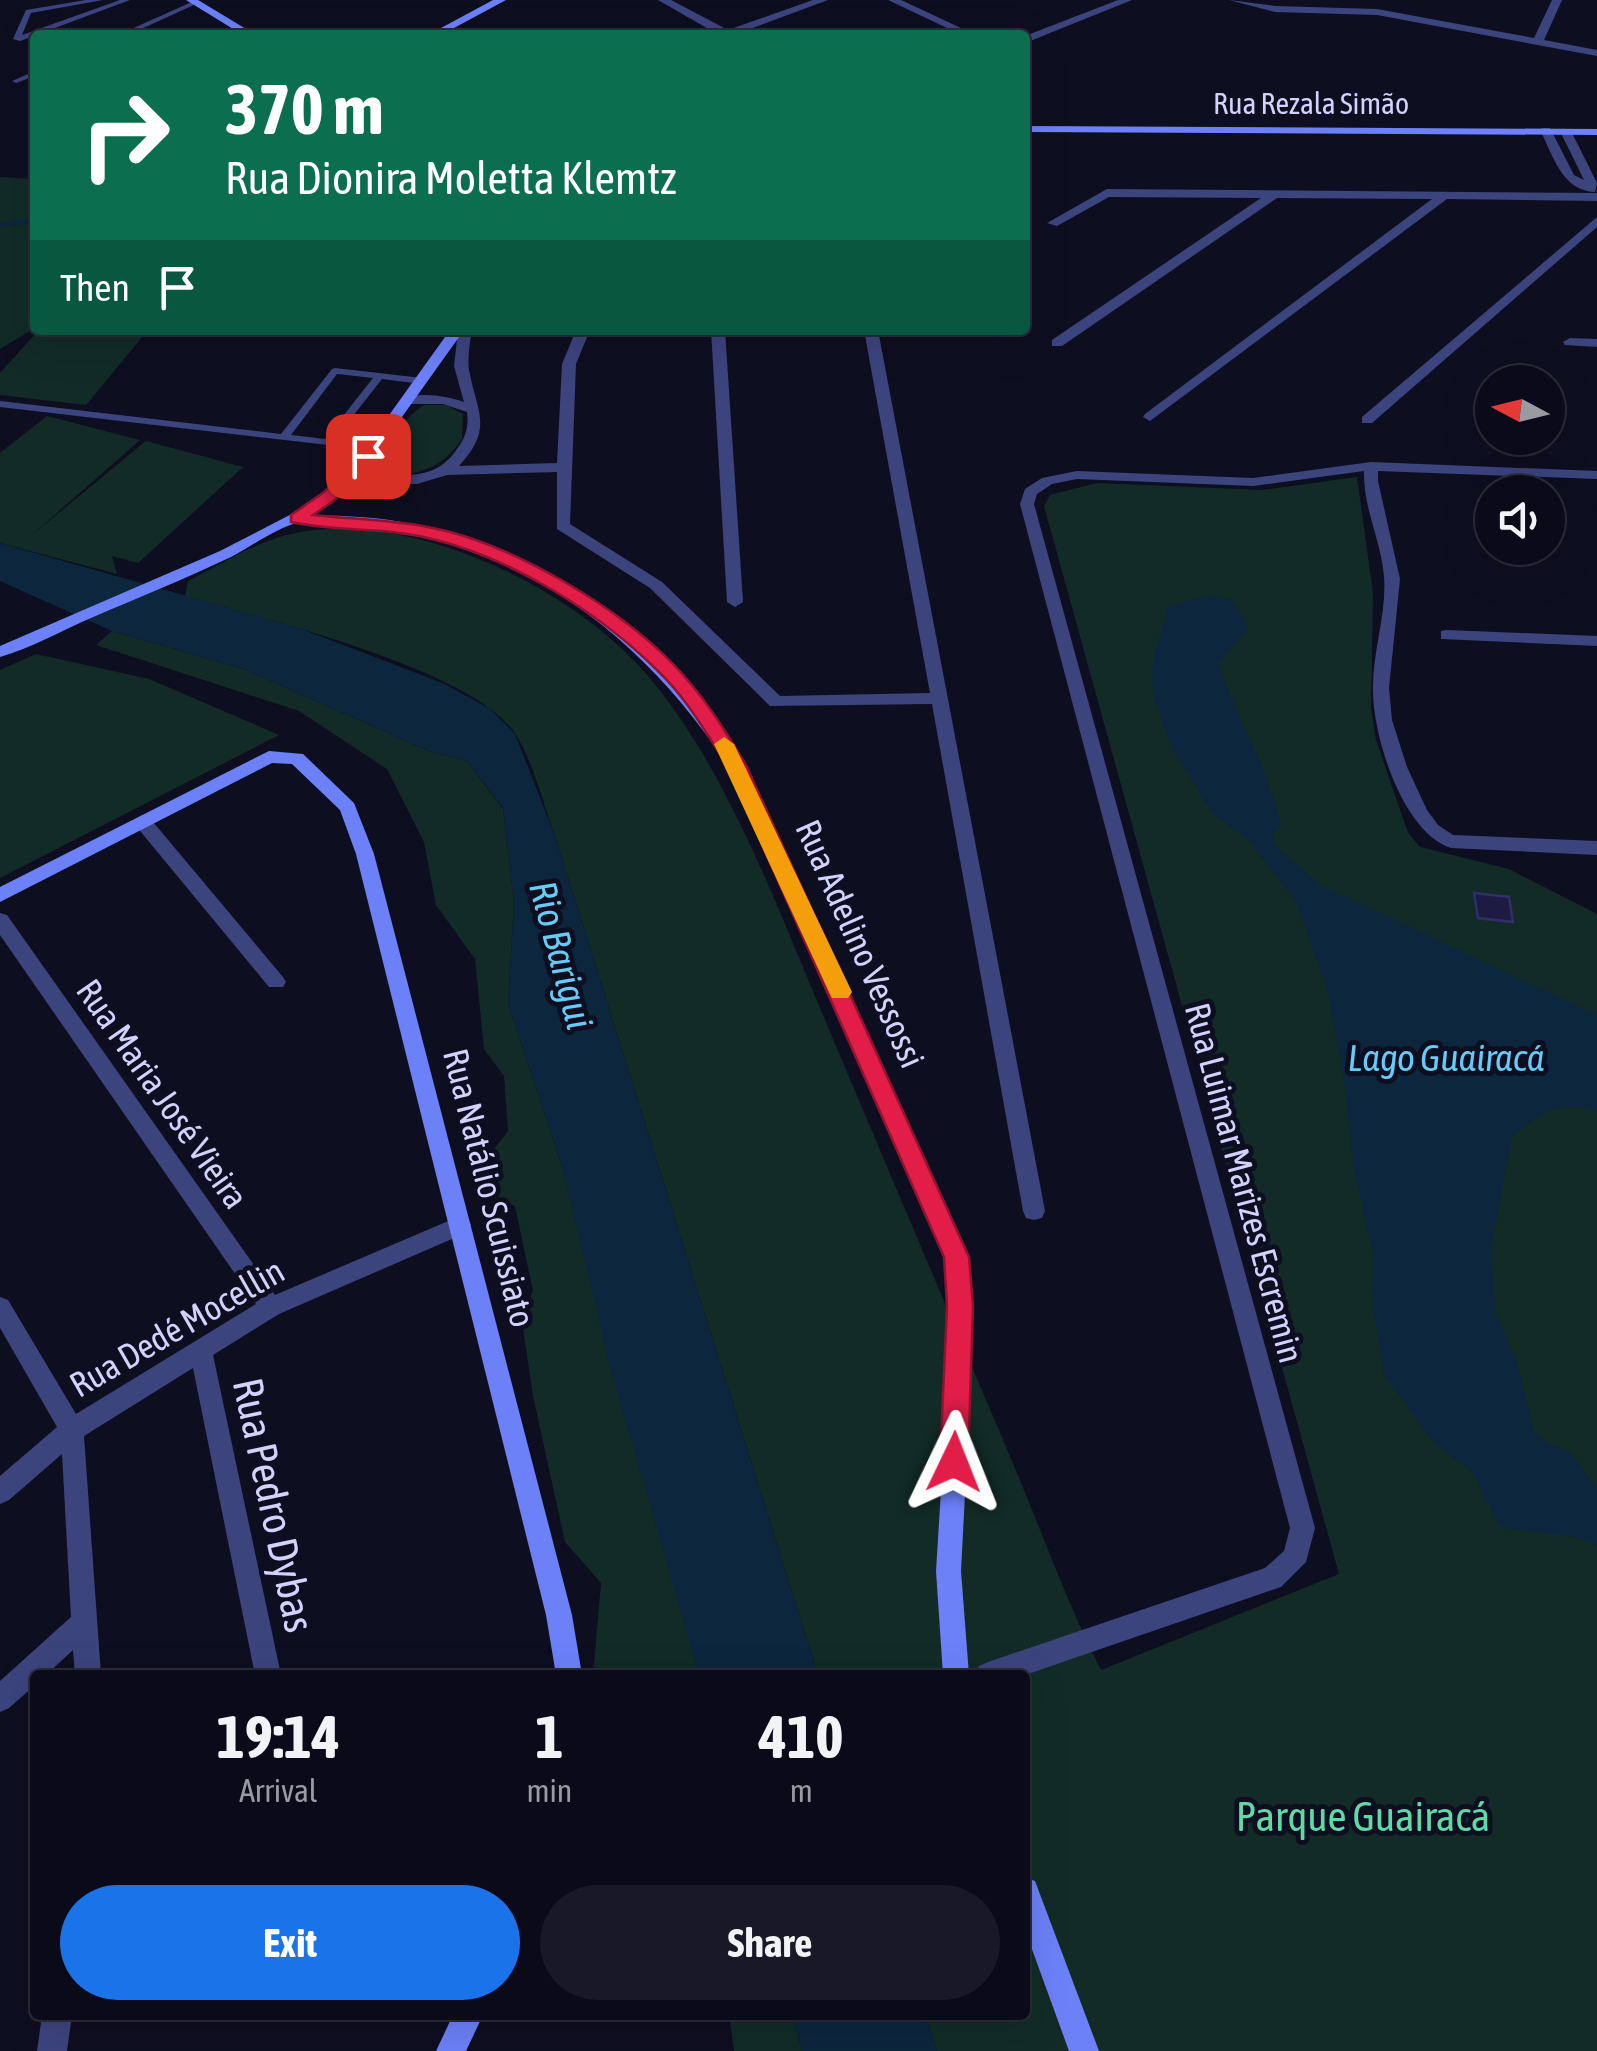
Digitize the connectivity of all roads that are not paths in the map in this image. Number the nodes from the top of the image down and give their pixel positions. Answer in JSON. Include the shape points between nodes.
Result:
{"nodes":[{"id":1,"x":126,"y":0,"type":"edge"},
{"id":2,"x":663,"y":0,"type":"edge"},
{"id":3,"x":823,"y":0,"type":"edge"},
{"id":4,"x":893,"y":0,"type":"edge"},
{"id":5,"x":1127,"y":0,"type":"edge"},
{"id":6,"x":1234,"y":0,"type":"edge"},
{"id":7,"x":1558,"y":0,"type":"edge"},
{"id":8,"x":194,"y":1,"type":"edge"},
{"id":9,"x":498,"y":1,"type":"edge"},
{"id":10,"x":106,"y":2,"type":"edge"},
{"id":11,"x":41,"y":30,"type":"edge"},
{"id":12,"x":133,"y":30,"type":"edge"},
{"id":13,"x":243,"y":30,"type":"edge"},
{"id":14,"x":443,"y":30,"type":"edge"},
{"id":15,"x":719,"y":30,"type":"edge"},
{"id":16,"x":737,"y":30,"type":"edge"},
{"id":17,"x":960,"y":30,"type":"edge"},
{"id":18,"x":30,"y":35,"type":"edge"},
{"id":19,"x":1030,"y":38,"type":"edge"},
{"id":20,"x":1538,"y":42,"type":"junction"},
{"id":21,"x":1597,"y":54,"type":"edge"},
{"id":22,"x":30,"y":75,"type":"edge"},
{"id":23,"x":16,"y":81,"type":"dead end"},
{"id":24,"x":1030,"y":130,"type":"edge"},
{"id":25,"x":1546,"y":130,"type":"junction"},
{"id":26,"x":1566,"y":131,"type":"junction"},
{"id":27,"x":1596,"y":134,"type":"edge"},
{"id":28,"x":1595,"y":190,"type":"edge"},
{"id":29,"x":1274,"y":194,"type":"junction"},
{"id":30,"x":1444,"y":196,"type":"junction"},
{"id":31,"x":1597,"y":221,"type":"edge"},
{"id":32,"x":1052,"y":223,"type":"dead end"},
{"id":33,"x":454,"y":335,"type":"edge"},
{"id":34,"x":465,"y":335,"type":"edge"},
{"id":35,"x":581,"y":335,"type":"edge"},
{"id":36,"x":718,"y":335,"type":"edge"},
{"id":37,"x":872,"y":335,"type":"edge"},
{"id":38,"x":1570,"y":342,"type":"dead end"},
{"id":39,"x":1057,"y":343,"type":"dead end"},
{"id":40,"x":1597,"y":343,"type":"edge"},
{"id":41,"x":380,"y":376,"type":"junction"},
{"id":42,"x":422,"y":382,"type":"junction"},
{"id":43,"x":409,"y":400,"type":"junction"},
{"id":44,"x":0,"y":404,"type":"edge"},
{"id":45,"x":473,"y":409,"type":"junction"},
{"id":46,"x":1150,"y":418,"type":"dead end"},
{"id":47,"x":1367,"y":420,"type":"dead end"},
{"id":48,"x":284,"y":437,"type":"junction"},
{"id":49,"x":1371,"y":466,"type":"junction"},
{"id":50,"x":563,"y":467,"type":"junction"},
{"id":51,"x":355,"y":470,"type":"junction"},
{"id":52,"x":447,"y":471,"type":"junction"},
{"id":53,"x":1597,"y":476,"type":"edge"},
{"id":54,"x":297,"y":518,"type":"junction"},
{"id":55,"x":735,"y":602,"type":"dead end"},
{"id":56,"x":1446,"y":635,"type":"dead end"},
{"id":57,"x":1597,"y":640,"type":"edge"},
{"id":58,"x":0,"y":652,"type":"edge"},
{"id":59,"x":939,"y":698,"type":"junction"},
{"id":60,"x":142,"y":821,"type":"junction"},
{"id":61,"x":1597,"y":848,"type":"edge"},
{"id":62,"x":0,"y":894,"type":"edge"},
{"id":63,"x":0,"y":920,"type":"edge"},
{"id":64,"x":276,"y":982,"type":"dead end"},
{"id":65,"x":1034,"y":1211,"type":"dead end"},
{"id":66,"x":460,"y":1225,"type":"junction"},
{"id":67,"x":0,"y":1307,"type":"edge"},
{"id":68,"x":271,"y":1307,"type":"junction"},
{"id":69,"x":201,"y":1350,"type":"junction"},
{"id":70,"x":72,"y":1430,"type":"junction"},
{"id":71,"x":0,"y":1492,"type":"edge"},
{"id":72,"x":84,"y":1623,"type":"junction"},
{"id":73,"x":32,"y":1670,"type":"edge"},
{"id":74,"x":88,"y":1670,"type":"edge"},
{"id":75,"x":267,"y":1670,"type":"edge"},
{"id":76,"x":568,"y":1670,"type":"edge"},
{"id":77,"x":955,"y":1670,"type":"edge"},
{"id":78,"x":1003,"y":1670,"type":"edge"},
{"id":79,"x":30,"y":1672,"type":"edge"},
{"id":80,"x":0,"y":1699,"type":"edge"},
{"id":81,"x":1030,"y":1905,"type":"edge"},
{"id":82,"x":56,"y":2020,"type":"edge"},
{"id":83,"x":466,"y":2020,"type":"edge"},
{"id":84,"x":52,"y":2051,"type":"edge"},
{"id":85,"x":451,"y":2051,"type":"edge"},
{"id":86,"x":1084,"y":2051,"type":"edge"}],
"edges":[{"from":1,"to":10,"type":"lane"},
{"from":2,"to":15,"type":"street"},
{"from":3,"to":16,"type":"street"},
{"from":4,"to":17,"type":"street"},
{"from":5,"to":19,"type":"street"},
{"from":6,"to":20,"type":"street","via":[[1275,9],[1378,12]]},
{"from":7,"to":20,"type":"street"},
{"from":8,"to":12,"type":"lane"},
{"from":8,"to":13,"type":"street"},
{"from":9,"to":14,"type":"street"},
{"from":10,"to":11,"type":"lane"},
{"from":10,"to":18,"type":"lane","via":[[28,11],[18,40]]},
{"from":20,"to":21,"type":"street"},
{"from":22,"to":23,"type":"lane"},
{"from":24,"to":25,"type":"street","name":"Rua Rezala Simão"},
{"from":25,"to":26,"type":"street","name":"Rua Rezala Simão"},
{"from":25,"to":28,"type":"street","via":[[1569,177]]},
{"from":26,"to":27,"type":"street","name":"Rua Rezala Simão"},
{"from":26,"to":28,"type":"street"},
{"from":28,"to":30,"type":"street"},
{"from":29,"to":30,"type":"street"},
{"from":29,"to":32,"type":"street","via":[[1102,194]]},
{"from":29,"to":39,"type":"street"},
{"from":30,"to":46,"type":"street"},
{"from":31,"to":47,"type":"street"},
{"from":33,"to":42,"type":"street"},
{"from":34,"to":45,"type":"street","via":[[461,366]]},
{"from":35,"to":50,"type":"street","via":[[568,364]]},
{"from":36,"to":55,"type":"street"},
{"from":37,"to":59,"type":"street"},
{"from":38,"to":40,"type":"street"},
{"from":41,"to":42,"type":"lane"},
{"from":41,"to":48,"type":"lane","via":[[328,442]]},
{"from":41,"to":48,"type":"lane","via":[[334,371]]},
{"from":42,"to":43,"type":"street"},
{"from":43,"to":45,"type":"street"},
{"from":43,"to":51,"type":"street"},
{"from":44,"to":48,"type":"lane"},
{"from":45,"to":52,"type":"street","via":[[472,438]]},
{"from":49,"to":53,"type":"street"},
{"from":49,"to":61,"type":"street","via":[[1392,576],[1383,719],[1416,805],[1444,839]]},
{"from":49,"to":78,"type":"street","name":"Rua Luimar Marizes Escremin","via":[[1253,482],[1077,475],[1036,487],[1027,504],[1303,1538],[1299,1554],[1272,1578]]},
{"from":50,"to":52,"type":"street"},
{"from":50,"to":59,"type":"street","via":[[562,526],[656,585],[776,702]]},
{"from":51,"to":52,"type":"street","via":[[405,482]]},
{"from":51,"to":54,"type":"street"},
{"from":54,"to":58,"type":"street"},
{"from":54,"to":77,"type":"street","name":"Rua Adelino Vessossi","via":[[428,532],[540,577],[615,624],[666,668],[736,765],[956,1257],[950,1617]]},
{"from":56,"to":57,"type":"street"},
{"from":59,"to":65,"type":"street"},
{"from":60,"to":62,"type":"street"},
{"from":60,"to":64,"type":"street"},
{"from":60,"to":66,"type":"street","name":"Rua Natálio Scuissiato","via":[[281,755],[297,758],[348,807]]},
{"from":63,"to":68,"type":"street","name":"Rua Maria José Vieira"},
{"from":66,"to":68,"type":"street","name":"Rua Dedé Mocellin"},
{"from":66,"to":76,"type":"street","name":"Rua Natálio Scuissiato"},
{"from":67,"to":70,"type":"street"},
{"from":68,"to":69,"type":"street","name":"Rua Dedé Mocellin"},
{"from":69,"to":70,"type":"street","name":"Rua Dedé Mocellin"},
{"from":69,"to":75,"type":"street","name":"Rua Pedro Dybas"},
{"from":70,"to":71,"type":"street","name":"Rua Dedé Mocellin"},
{"from":70,"to":72,"type":"street"},
{"from":72,"to":73,"type":"street"},
{"from":72,"to":74,"type":"street"},
{"from":79,"to":80,"type":"street"},
{"from":81,"to":86,"type":"street"},
{"from":82,"to":84,"type":"street"},
{"from":83,"to":85,"type":"street"}]}
